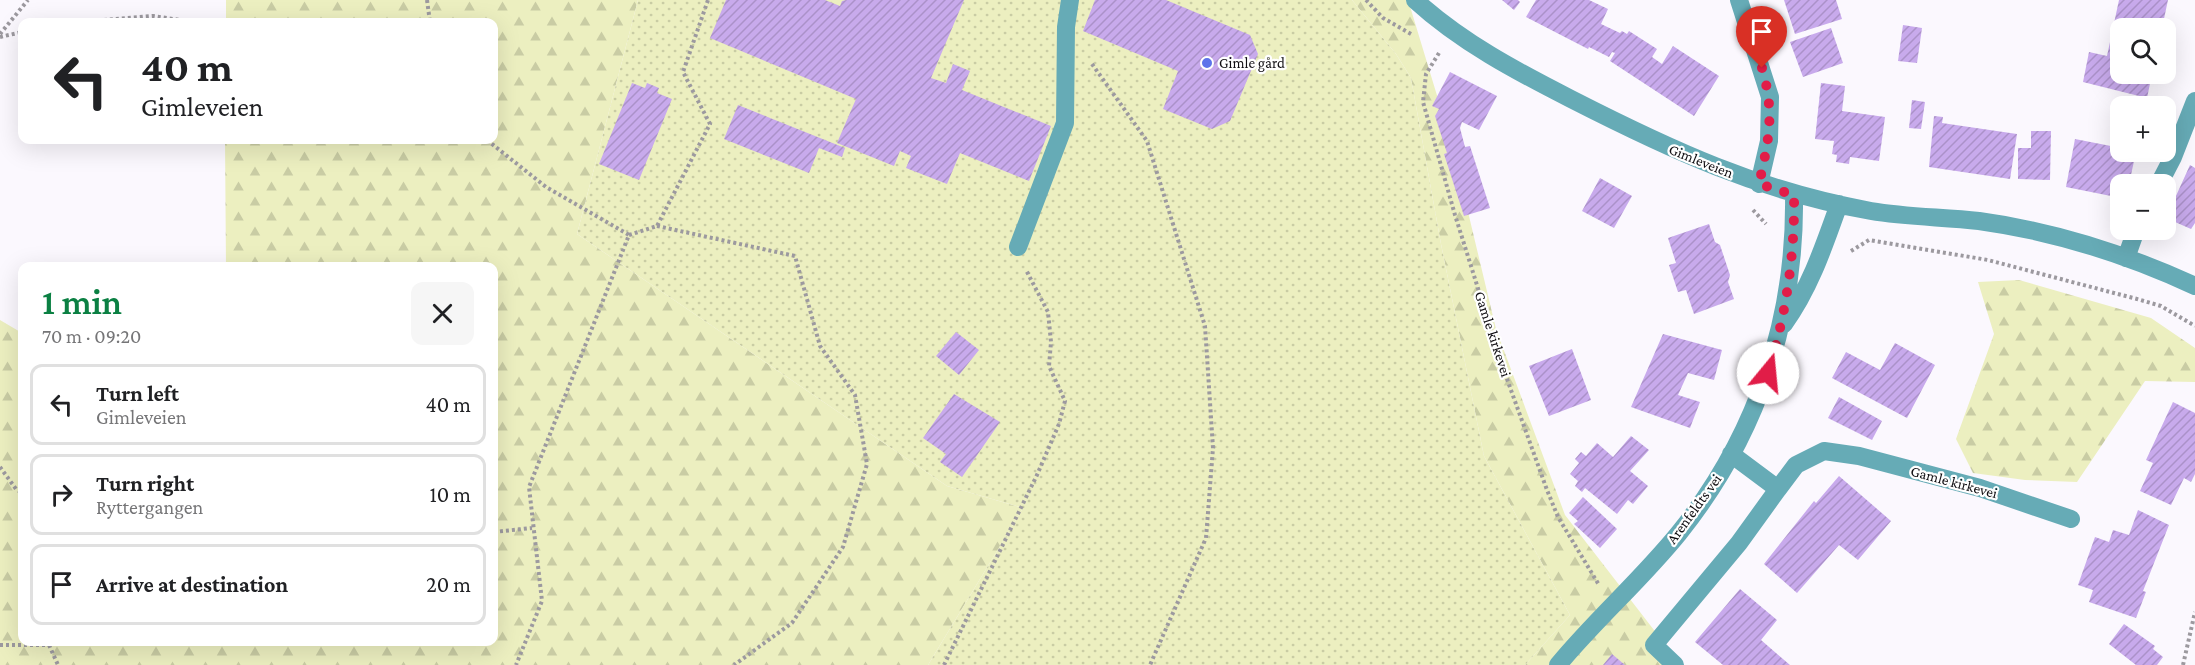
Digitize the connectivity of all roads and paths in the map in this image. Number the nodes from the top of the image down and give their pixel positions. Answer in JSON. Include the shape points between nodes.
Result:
{"nodes":[{"id":1,"x":28,"y":0,"type":"edge"},
{"id":2,"x":427,"y":0,"type":"edge"},
{"id":3,"x":708,"y":0,"type":"edge"},
{"id":4,"x":1070,"y":0,"type":"edge"},
{"id":5,"x":1366,"y":0,"type":"edge"},
{"id":6,"x":1415,"y":0,"type":"edge"},
{"id":7,"x":1739,"y":0,"type":"edge"},
{"id":8,"x":129,"y":18,"type":"edge"},
{"id":9,"x":167,"y":18,"type":"edge"},
{"id":10,"x":429,"y":18,"type":"edge"},
{"id":11,"x":1066,"y":27,"type":"junction"},
{"id":12,"x":18,"y":33,"type":"edge"},
{"id":13,"x":1412,"y":34,"type":"dead end"},
{"id":14,"x":0,"y":35,"type":"edge"},
{"id":15,"x":1431,"y":45,"type":"dead end"},
{"id":16,"x":2195,"y":101,"type":"edge"},
{"id":17,"x":492,"y":144,"type":"edge"},
{"id":18,"x":2164,"y":174,"type":"edge"},
{"id":19,"x":1759,"y":184,"type":"junction"},
{"id":20,"x":1794,"y":195,"type":"junction"},
{"id":21,"x":1839,"y":204,"type":"junction"},
{"id":22,"x":657,"y":226,"type":"junction"},
{"id":23,"x":629,"y":235,"type":"junction"},
{"id":24,"x":2132,"y":240,"type":"edge"},
{"id":25,"x":1018,"y":248,"type":"joint"},
{"id":26,"x":1850,"y":252,"type":"dead end"},
{"id":27,"x":2126,"y":258,"type":"junction"},
{"id":28,"x":2195,"y":286,"type":"edge"},
{"id":29,"x":1783,"y":325,"type":"junction"},
{"id":30,"x":2195,"y":326,"type":"edge"},
{"id":31,"x":1731,"y":454,"type":"junction"},
{"id":32,"x":0,"y":467,"type":"edge"},
{"id":33,"x":1778,"y":489,"type":"junction"},
{"id":34,"x":18,"y":490,"type":"edge"},
{"id":35,"x":2071,"y":519,"type":"dead end"},
{"id":36,"x":532,"y":528,"type":"junction"},
{"id":37,"x":498,"y":532,"type":"edge"},
{"id":38,"x":1614,"y":605,"type":"junction"},
{"id":39,"x":2195,"y":612,"type":"edge"},
{"id":40,"x":0,"y":645,"type":"edge"},
{"id":41,"x":18,"y":645,"type":"edge"},
{"id":42,"x":49,"y":646,"type":"edge"},
{"id":43,"x":58,"y":665,"type":"edge"},
{"id":44,"x":516,"y":665,"type":"edge"},
{"id":45,"x":734,"y":665,"type":"edge"},
{"id":46,"x":944,"y":665,"type":"edge"},
{"id":47,"x":1150,"y":665,"type":"edge"},
{"id":48,"x":1558,"y":665,"type":"edge"},
{"id":49,"x":1675,"y":665,"type":"edge"},
{"id":50,"x":2183,"y":665,"type":"edge"}],
"edges":[{"from":1,"to":14,"type":"path"},
{"from":2,"to":10,"type":"path"},
{"from":3,"to":22,"type":"path","via":[[683,72],[710,124]]},
{"from":4,"to":11,"type":"street"},
{"from":5,"to":13,"type":"path","via":[[1383,18]]},
{"from":6,"to":19,"type":"street","name":"Gimleveien","via":[[1476,46],[1522,74],[1661,145]]},
{"from":7,"to":19,"type":"street","via":[[1770,97],[1769,141]]},
{"from":8,"to":9,"type":"path"},
{"from":11,"to":25,"type":"street","via":[[1065,123]]},
{"from":11,"to":47,"type":"path","via":[[1147,141],[1205,326],[1213,448],[1206,538]]},
{"from":12,"to":14,"type":"path"},
{"from":15,"to":38,"type":"path","name":"Gamle kirkevei","via":[[1441,51],[1426,74],[1423,102],[1503,368],[1546,490],[1586,566]]},
{"from":16,"to":18,"type":"street"},
{"from":17,"to":23,"type":"path","via":[[546,187]]},
{"from":19,"to":20,"type":"street","name":"Gimleveien"},
{"from":20,"to":21,"type":"street","name":"Gimleveien"},
{"from":20,"to":29,"type":"street","name":"Arenfeldts vei","via":[[1795,242]]},
{"from":21,"to":27,"type":"street","name":"Gimleveien","via":[[2030,231]]},
{"from":21,"to":29,"type":"street","name":"Arenfeldts vei","via":[[1798,304]]},
{"from":22,"to":23,"type":"path"},
{"from":22,"to":45,"type":"path","via":[[795,256],[820,346],[855,395],[867,464],[843,547],[792,623]]},
{"from":23,"to":36,"type":"path","via":[[529,487]]},
{"from":24,"to":27,"type":"street"},
{"from":25,"to":46,"type":"path","via":[[1019,259],[1048,312],[1049,366],[1065,401],[1037,475]]},
{"from":26,"to":30,"type":"path","via":[[1869,240],[1988,260],[2161,306]]},
{"from":27,"to":28,"type":"street","name":"Gimleveien"},
{"from":29,"to":31,"type":"street","name":"Arenfeldts vei","via":[[1764,383]]},
{"from":31,"to":33,"type":"street"},
{"from":31,"to":38,"type":"street","name":"Arenfeldts vei","via":[[1704,501]]},
{"from":32,"to":34,"type":"path"},
{"from":33,"to":35,"type":"street","name":"Gamle kirkevei","via":[[1796,465],[1824,451],[1859,456],[1980,488]]},
{"from":33,"to":49,"type":"street","name":"Gamle kirkevei","via":[[1654,645]]},
{"from":36,"to":37,"type":"path"},
{"from":36,"to":44,"type":"path","via":[[542,601]]},
{"from":38,"to":48,"type":"street","name":"Arenfeldts vei"},
{"from":39,"to":50,"type":"path"},
{"from":40,"to":41,"type":"path"},
{"from":42,"to":43,"type":"path"}]}
